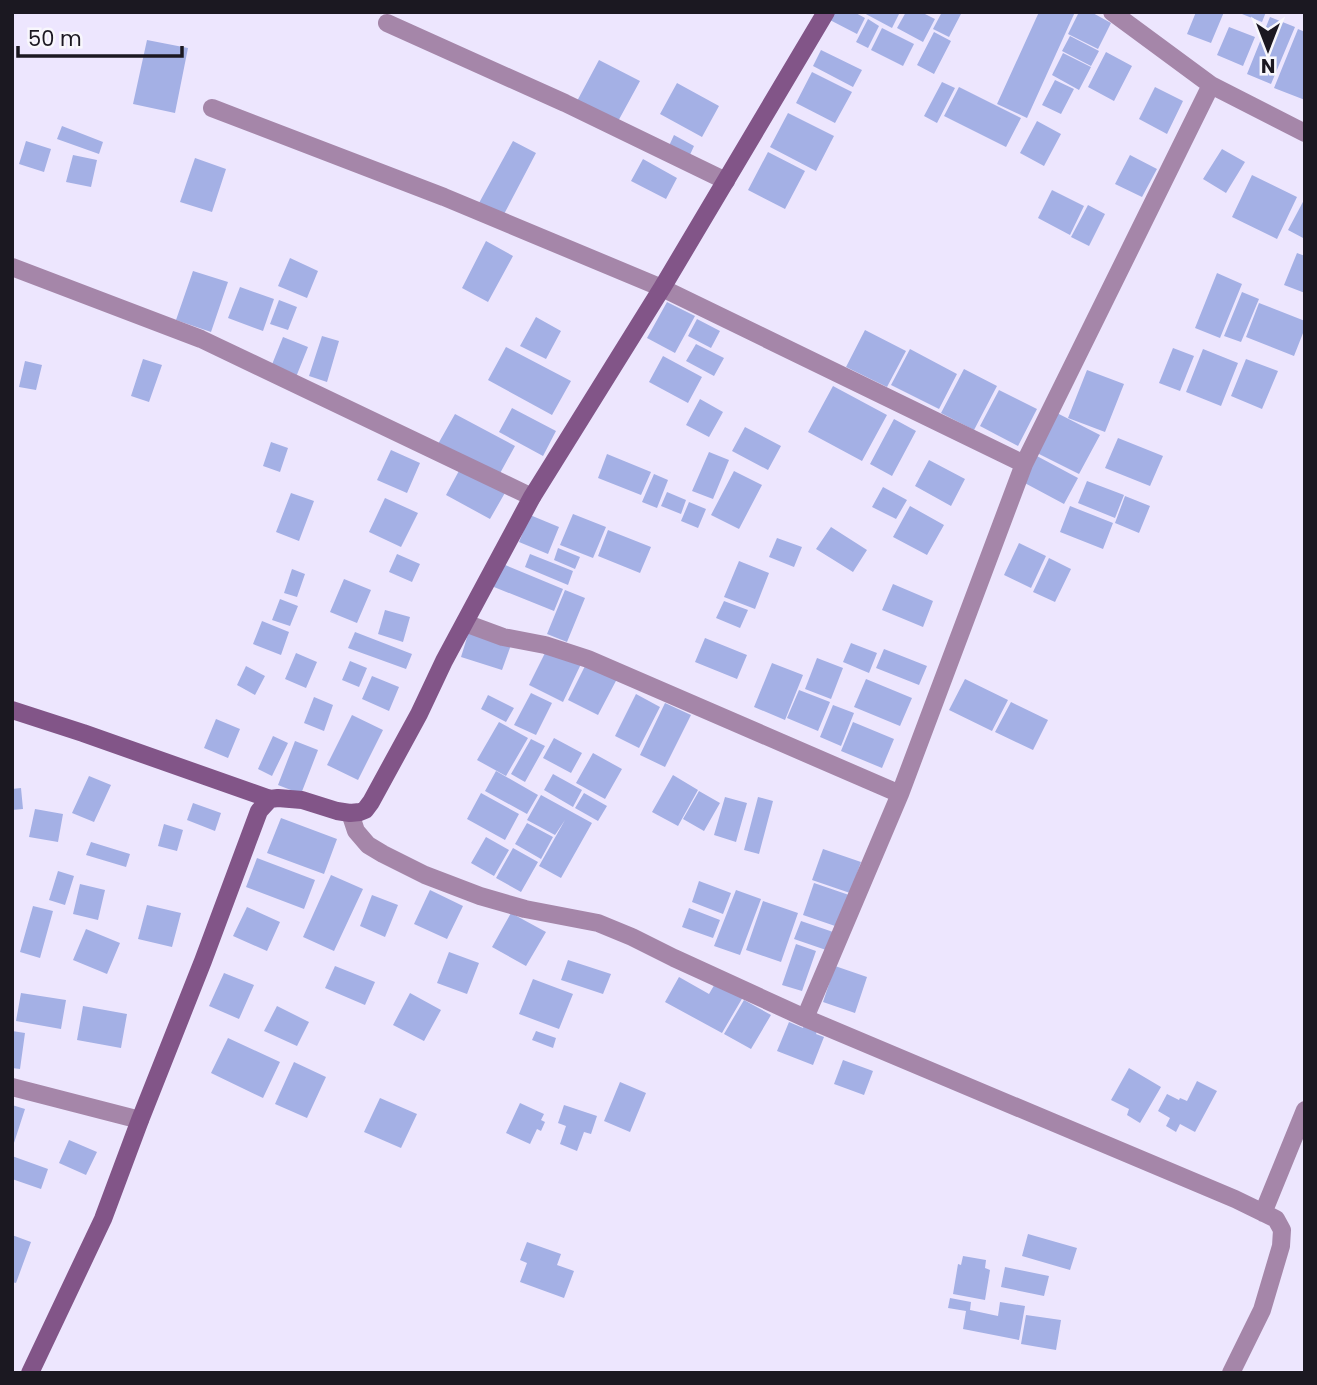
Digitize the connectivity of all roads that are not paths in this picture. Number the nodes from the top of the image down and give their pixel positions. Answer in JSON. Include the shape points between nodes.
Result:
{"nodes":[{"id":1,"x":826,"y":12,"type":"edge"},
{"id":2,"x":1112,"y":12,"type":"edge"},
{"id":3,"x":387,"y":23,"type":"dead end"},
{"id":4,"x":1211,"y":85,"type":"junction"},
{"id":5,"x":212,"y":108,"type":"dead end"},
{"id":6,"x":1305,"y":133,"type":"edge"},
{"id":7,"x":726,"y":181,"type":"junction"},
{"id":8,"x":12,"y":267,"type":"edge"},
{"id":9,"x":662,"y":288,"type":"junction"},
{"id":10,"x":1024,"y":464,"type":"junction"},
{"id":11,"x":533,"y":497,"type":"junction"},
{"id":12,"x":465,"y":623,"type":"junction"},
{"id":13,"x":12,"y":710,"type":"edge"},
{"id":14,"x":900,"y":794,"type":"junction"},
{"id":15,"x":270,"y":799,"type":"junction"},
{"id":16,"x":350,"y":813,"type":"junction"},
{"id":17,"x":805,"y":1018,"type":"junction"},
{"id":18,"x":12,"y":1087,"type":"edge"},
{"id":19,"x":1305,"y":1110,"type":"edge"},
{"id":20,"x":140,"y":1120,"type":"junction"},
{"id":21,"x":1263,"y":1213,"type":"junction"},
{"id":22,"x":30,"y":1373,"type":"edge"},
{"id":23,"x":1231,"y":1373,"type":"edge"}],
"edges":[{"from":1,"to":7,"type":"street"},
{"from":2,"to":4,"type":"street"},
{"from":3,"to":7,"type":"street"},
{"from":4,"to":6,"type":"street"},
{"from":4,"to":10,"type":"street"},
{"from":5,"to":9,"type":"street","via":[[444,197]]},
{"from":7,"to":9,"type":"street"},
{"from":8,"to":11,"type":"street","via":[[201,339]]},
{"from":9,"to":10,"type":"street"},
{"from":9,"to":11,"type":"street"},
{"from":10,"to":14,"type":"street"},
{"from":11,"to":12,"type":"street"},
{"from":12,"to":14,"type":"street","via":[[581,656]]},
{"from":12,"to":16,"type":"street","via":[[371,802],[360,813]]},
{"from":13,"to":15,"type":"street"},
{"from":14,"to":17,"type":"street"},
{"from":15,"to":16,"type":"street","via":[[302,800]]},
{"from":15,"to":20,"type":"street","via":[[253,824]]},
{"from":16,"to":17,"type":"street","via":[[356,831],[368,845],[425,875],[524,909],[598,923]]},
{"from":17,"to":21,"type":"street"},
{"from":18,"to":20,"type":"street"},
{"from":19,"to":21,"type":"street"},
{"from":20,"to":22,"type":"street","via":[[103,1219]]},
{"from":21,"to":23,"type":"street","via":[[1276,1219],[1282,1230],[1281,1246],[1262,1310]]}]}
